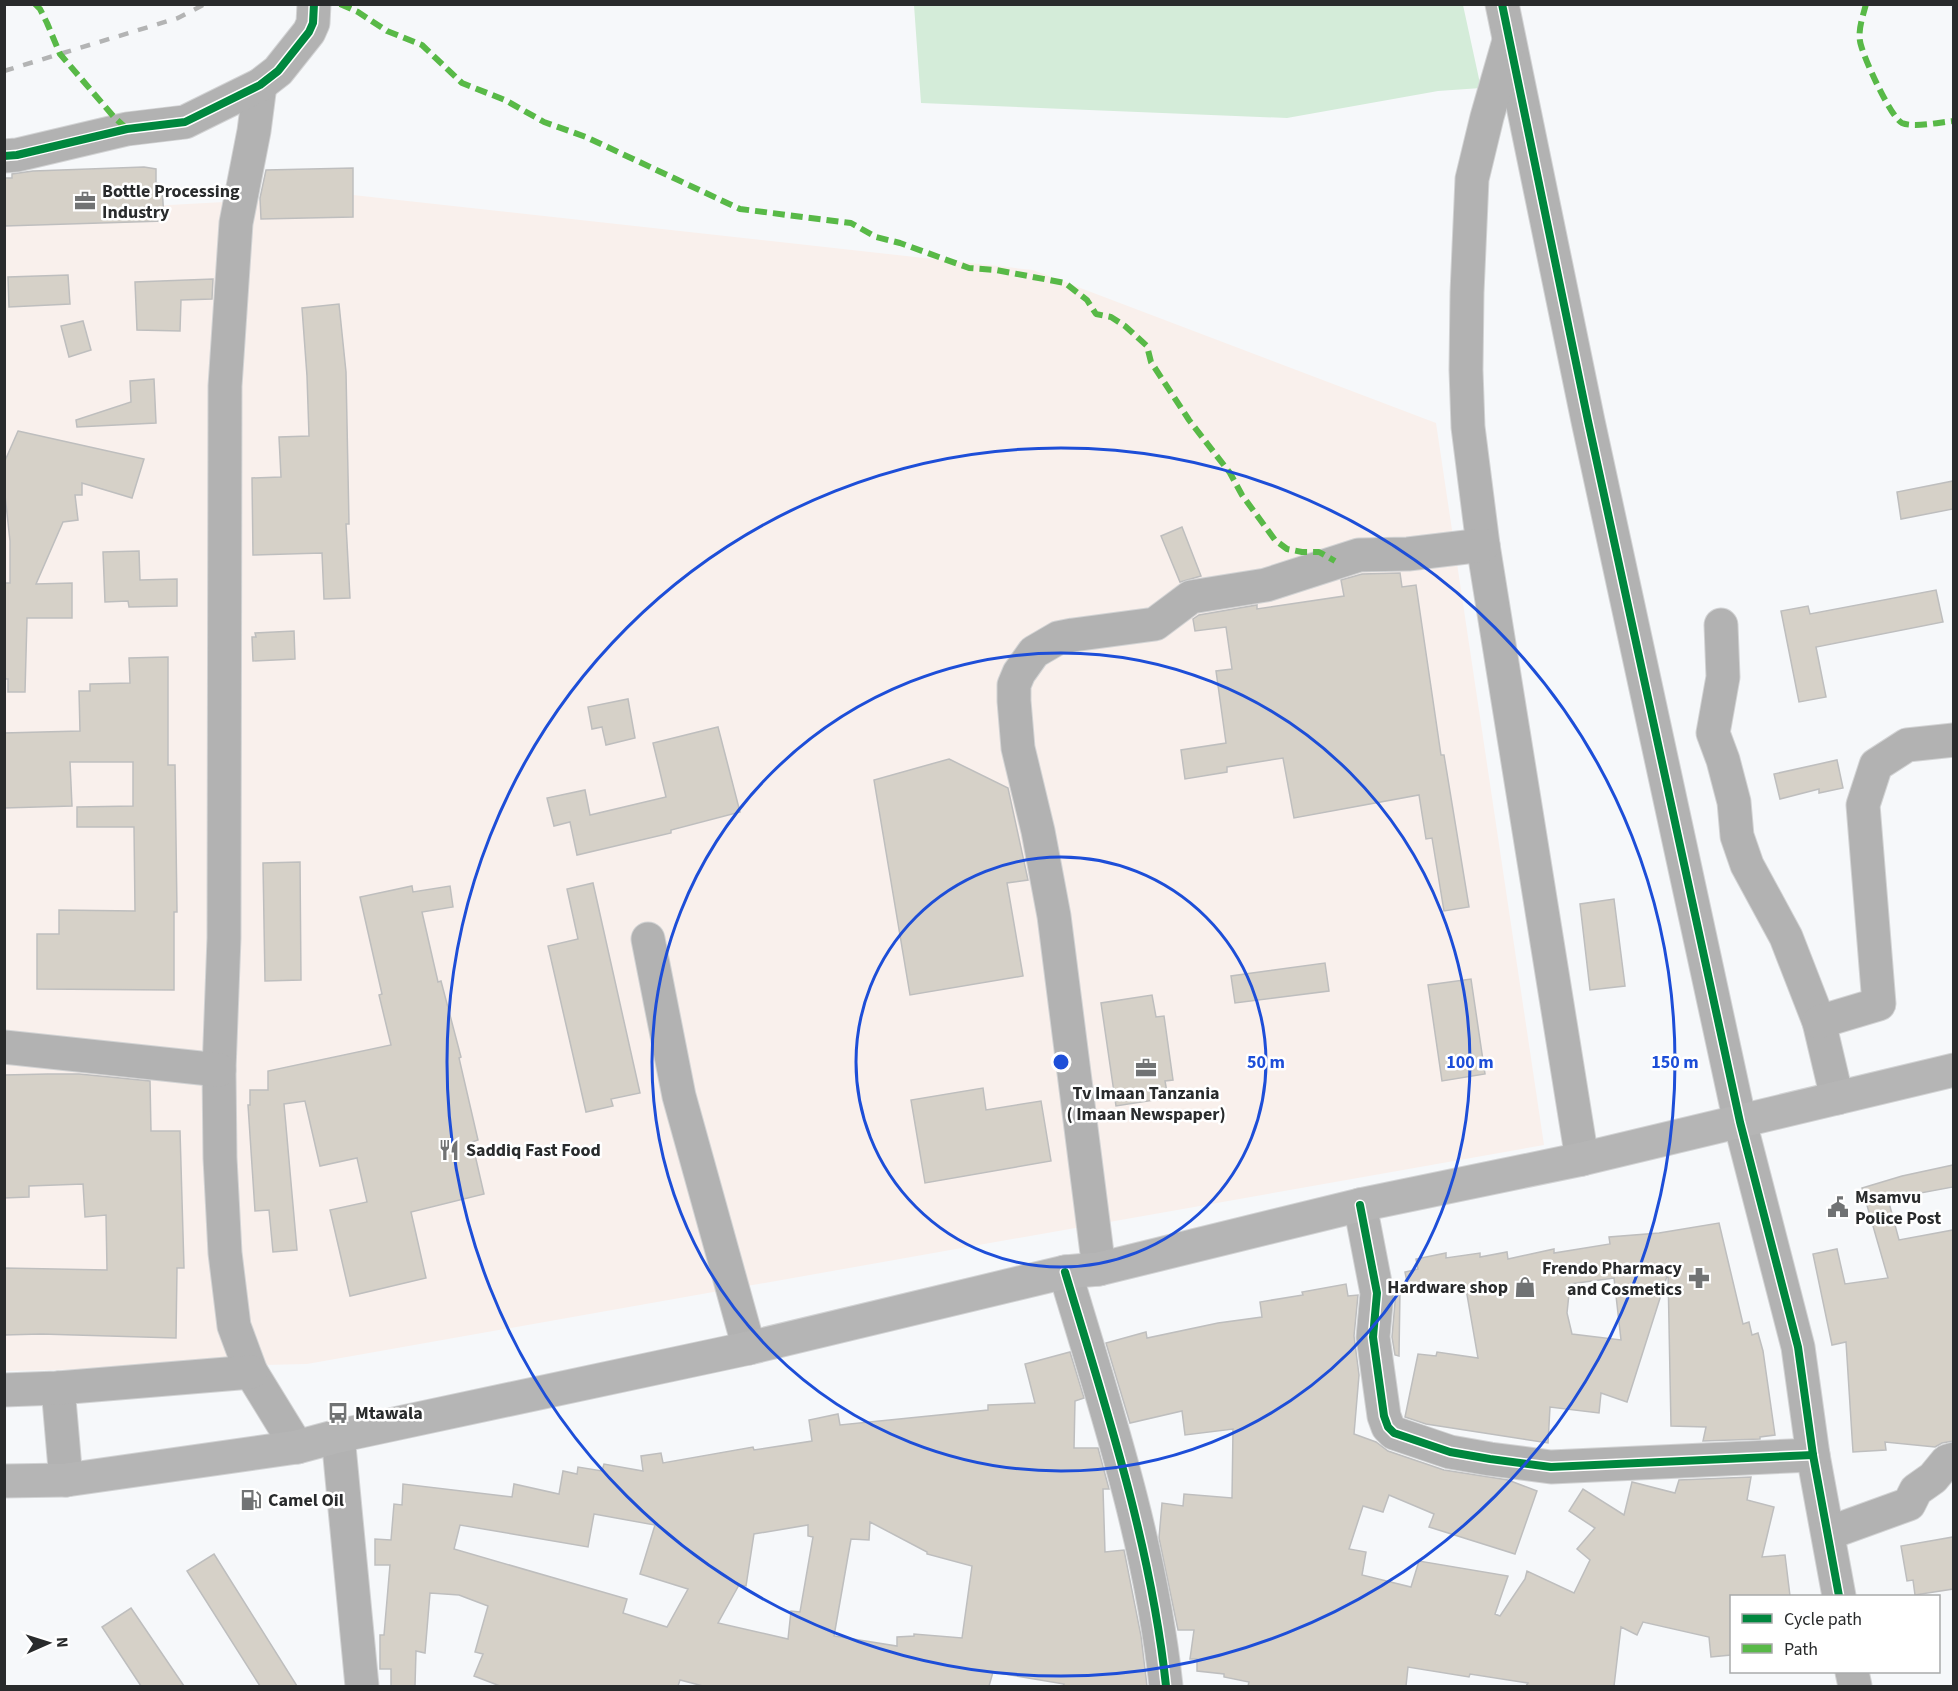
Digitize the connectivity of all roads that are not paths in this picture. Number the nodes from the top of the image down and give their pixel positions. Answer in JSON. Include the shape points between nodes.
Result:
{"nodes":[{"id":1,"x":314,"y":4,"type":"edge"},
{"id":2,"x":1502,"y":4,"type":"edge"},
{"id":3,"x":1510,"y":38,"type":"junction"},
{"id":4,"x":260,"y":85,"type":"junction"},
{"id":5,"x":4,"y":156,"type":"edge"},
{"id":6,"x":1483,"y":545,"type":"junction"},
{"id":7,"x":1721,"y":625,"type":"dead end"},
{"id":8,"x":1953,"y":740,"type":"edge"},
{"id":9,"x":648,"y":939,"type":"dead end"},
{"id":10,"x":1820,"y":1022,"type":"junction"},
{"id":11,"x":4,"y":1047,"type":"edge"},
{"id":12,"x":219,"y":1070,"type":"junction"},
{"id":13,"x":1953,"y":1070,"type":"edge"},
{"id":14,"x":1837,"y":1098,"type":"junction"},
{"id":15,"x":1740,"y":1122,"type":"junction"},
{"id":16,"x":1582,"y":1159,"type":"junction"},
{"id":17,"x":1360,"y":1205,"type":"junction"},
{"id":18,"x":1099,"y":1269,"type":"junction"},
{"id":19,"x":1065,"y":1272,"type":"junction"},
{"id":20,"x":749,"y":1348,"type":"junction"},
{"id":21,"x":251,"y":1372,"type":"junction"},
{"id":22,"x":58,"y":1388,"type":"junction"},
{"id":23,"x":4,"y":1390,"type":"edge"},
{"id":24,"x":338,"y":1436,"type":"junction"},
{"id":25,"x":297,"y":1447,"type":"junction"},
{"id":26,"x":1813,"y":1455,"type":"junction"},
{"id":27,"x":1953,"y":1459,"type":"edge"},
{"id":28,"x":66,"y":1480,"type":"junction"},
{"id":29,"x":4,"y":1481,"type":"edge"},
{"id":30,"x":1829,"y":1533,"type":"junction"},
{"id":31,"x":1839,"y":1595,"type":"edge"},
{"id":32,"x":362,"y":1686,"type":"edge"},
{"id":33,"x":1166,"y":1686,"type":"edge"}],
"edges":[{"from":1,"to":4,"type":"street","via":[[309,32],[278,71]]},
{"from":2,"to":3,"type":"street"},
{"from":3,"to":6,"type":"street","via":[[1472,179],[1468,242],[1468,427]]},
{"from":3,"to":15,"type":"street","via":[[1588,421]]},
{"from":4,"to":5,"type":"street","via":[[185,122],[127,129]]},
{"from":4,"to":12,"type":"street","via":[[236,223],[225,386],[224,938]]},
{"from":6,"to":16,"type":"street"},
{"from":6,"to":18,"type":"street","via":[[1359,555],[1266,585],[1191,597],[1155,624],[1058,638],[1034,652],[1019,673],[1014,685],[1016,738],[1054,916]]},
{"from":7,"to":10,"type":"street","via":[[1724,676],[1713,733],[1734,802],[1737,836],[1747,865],[1786,937]]},
{"from":8,"to":10,"type":"street","via":[[1907,745],[1876,765],[1863,805],[1879,1004]]},
{"from":9,"to":20,"type":"street","via":[[679,1096]]},
{"from":10,"to":14,"type":"street"},
{"from":11,"to":12,"type":"street"},
{"from":12,"to":21,"type":"street","via":[[220,1158],[230,1296],[234,1326]]},
{"from":13,"to":14,"type":"main road"},
{"from":14,"to":15,"type":"main road"},
{"from":15,"to":16,"type":"main road"},
{"from":15,"to":26,"type":"street","via":[[1798,1347]]},
{"from":16,"to":17,"type":"main road"},
{"from":17,"to":18,"type":"main road"},
{"from":17,"to":26,"type":"street","via":[[1377,1293],[1373,1338],[1384,1416],[1394,1433],[1450,1452],[1551,1467]]},
{"from":18,"to":19,"type":"main road"},
{"from":19,"to":20,"type":"main road"},
{"from":19,"to":33,"type":"street","via":[[1138,1530]]},
{"from":20,"to":24,"type":"main road"},
{"from":21,"to":22,"type":"street"},
{"from":21,"to":25,"type":"street"},
{"from":22,"to":23,"type":"street"},
{"from":22,"to":28,"type":"street"},
{"from":24,"to":25,"type":"main road"},
{"from":24,"to":32,"type":"street"},
{"from":25,"to":28,"type":"main road"},
{"from":26,"to":30,"type":"street"},
{"from":27,"to":30,"type":"street","via":[[1916,1490],[1909,1504]]},
{"from":28,"to":29,"type":"main road"},
{"from":30,"to":31,"type":"street"}]}
